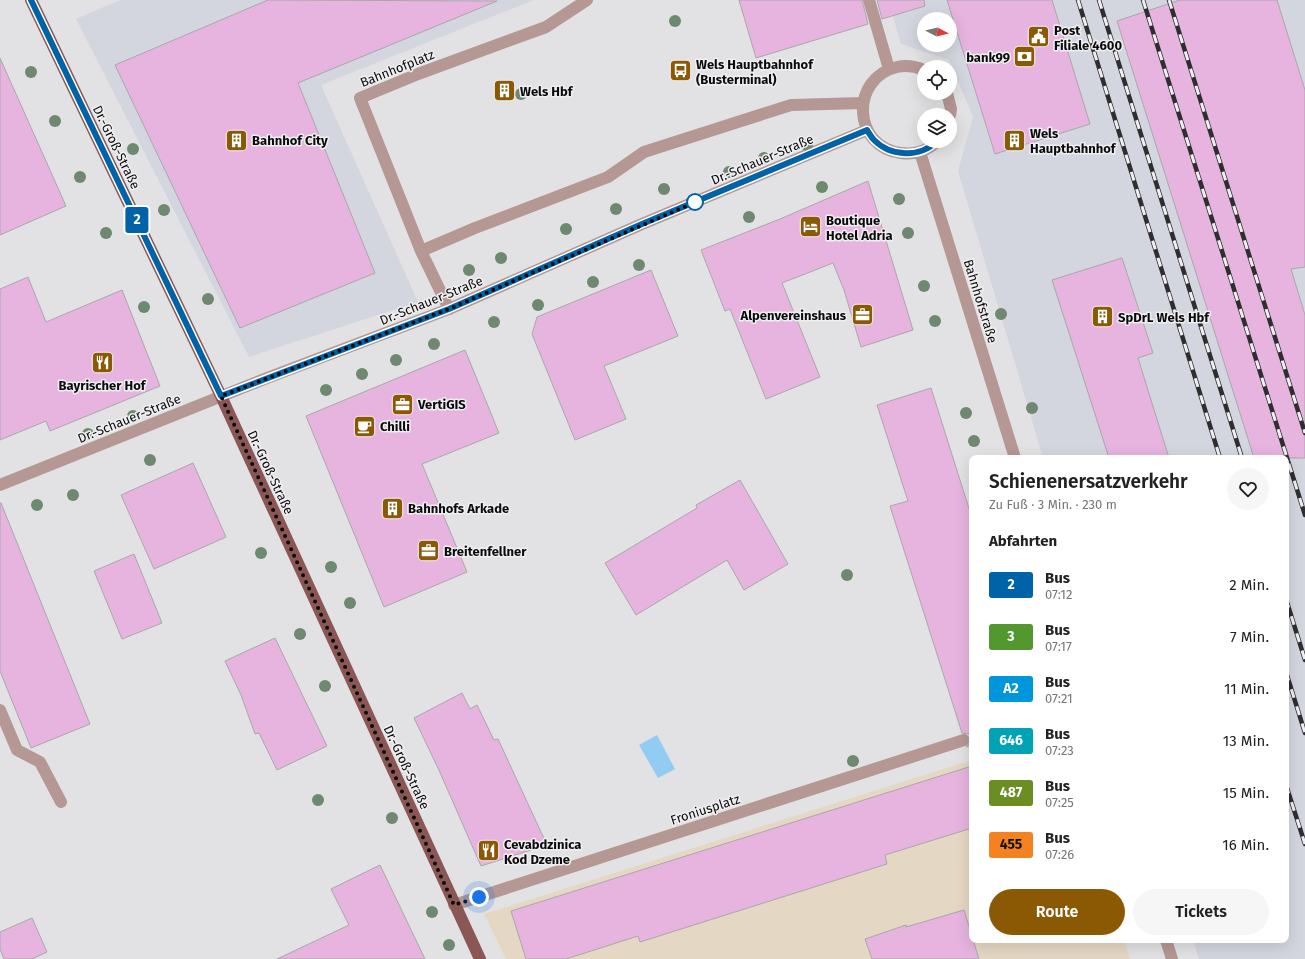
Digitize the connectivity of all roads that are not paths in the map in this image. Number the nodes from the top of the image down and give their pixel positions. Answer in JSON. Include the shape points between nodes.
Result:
{"nodes":[{"id":1,"x":31,"y":0,"type":"edge"},
{"id":2,"x":587,"y":0,"type":"edge"},
{"id":3,"x":869,"y":0,"type":"edge"},
{"id":4,"x":917,"y":67,"type":"edge"},
{"id":5,"x":889,"y":69,"type":"junction"},
{"id":6,"x":863,"y":104,"type":"junction"},
{"id":7,"x":867,"y":130,"type":"junction"},
{"id":8,"x":928,"y":148,"type":"edge"},
{"id":9,"x":920,"y":152,"type":"junction"},
{"id":10,"x":421,"y":250,"type":"junction"},
{"id":11,"x":449,"y":309,"type":"junction"},
{"id":12,"x":221,"y":396,"type":"junction"},
{"id":13,"x":1014,"y":455,"type":"edge"},
{"id":14,"x":0,"y":485,"type":"edge"},
{"id":15,"x":0,"y":710,"type":"edge"},
{"id":16,"x":964,"y":740,"type":"dead end"},
{"id":17,"x":61,"y":802,"type":"dead end"},
{"id":18,"x":454,"y":905,"type":"junction"},
{"id":19,"x":1167,"y":943,"type":"edge"},
{"id":20,"x":480,"y":959,"type":"edge"},
{"id":21,"x":1172,"y":959,"type":"edge"}],
"edges":[{"from":1,"to":12,"type":"main road","name":"Dr.-Groß-Straße"},
{"from":2,"to":10,"type":"street","name":"Bahnhofplatz","via":[[546,27],[360,98]]},
{"from":3,"to":5,"type":"street"},
{"from":4,"to":5,"type":"street"},
{"from":5,"to":6,"type":"street","via":[[877,77],[867,89]]},
{"from":6,"to":7,"type":"street"},
{"from":6,"to":10,"type":"street","via":[[791,105],[644,152],[608,177]]},
{"from":7,"to":9,"type":"street","via":[[883,148],[895,153]]},
{"from":7,"to":11,"type":"street","name":"Dr.-Schauer-Straße","via":[[642,224]]},
{"from":8,"to":9,"type":"street"},
{"from":9,"to":13,"type":"street","name":"Bahnhofstraße"},
{"from":10,"to":11,"type":"street","name":"Bahnhofplatz"},
{"from":11,"to":12,"type":"street","name":"Dr.-Schauer-Straße"},
{"from":12,"to":14,"type":"street","name":"Dr.-Schauer-Straße"},
{"from":12,"to":18,"type":"main road","name":"Dr.-Groß-Straße"},
{"from":15,"to":17,"type":"street","via":[[17,750],[40,762]]},
{"from":16,"to":18,"type":"street","name":"Froniusplatz"},
{"from":18,"to":20,"type":"main road","name":"Dr.-Groß-Straße"},
{"from":19,"to":21,"type":"street"}]}
